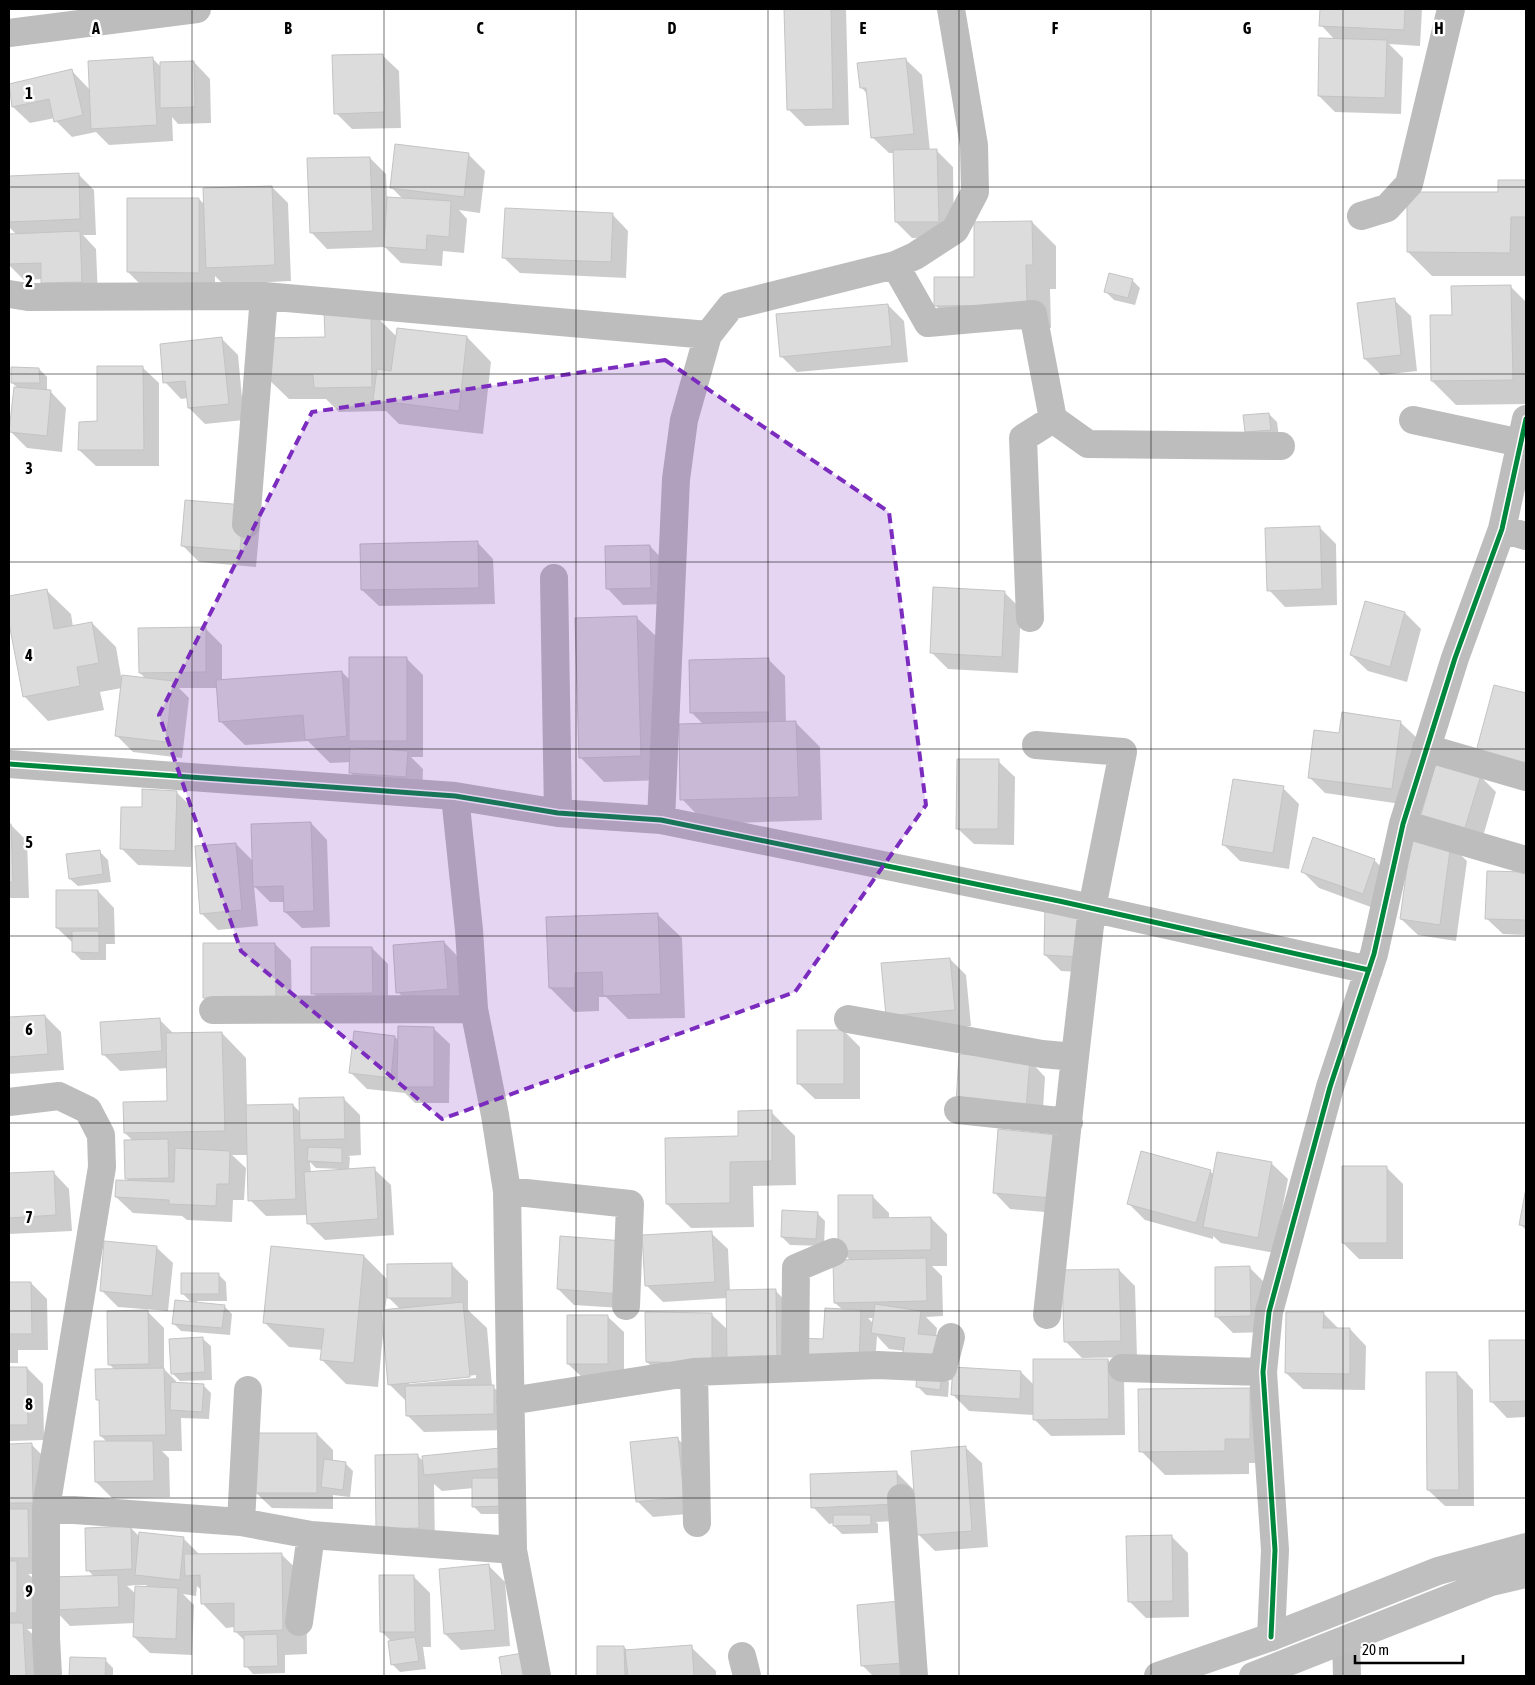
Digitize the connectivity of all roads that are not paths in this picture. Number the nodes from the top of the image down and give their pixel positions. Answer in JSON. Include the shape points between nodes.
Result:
{"nodes":[{"id":1,"x":197,"y":9,"type":"edge"},
{"id":2,"x":951,"y":9,"type":"edge"},
{"id":3,"x":1450,"y":9,"type":"edge"},
{"id":4,"x":9,"y":33,"type":"edge"},
{"id":5,"x":1361,"y":216,"type":"dead end"},
{"id":6,"x":894,"y":265,"type":"junction"},
{"id":7,"x":9,"y":294,"type":"edge"},
{"id":8,"x":264,"y":296,"type":"junction"},
{"id":9,"x":708,"y":336,"type":"junction"},
{"id":10,"x":1053,"y":419,"type":"junction"},
{"id":11,"x":1413,"y":420,"type":"dead end"},
{"id":12,"x":1524,"y":431,"type":"edge"},
{"id":13,"x":1281,"y":446,"type":"dead end"},
{"id":14,"x":246,"y":524,"type":"dead end"},
{"id":15,"x":1514,"y":533,"type":"edge"},
{"id":16,"x":554,"y":578,"type":"dead end"},
{"id":17,"x":1030,"y":618,"type":"dead end"},
{"id":18,"x":1036,"y":745,"type":"dead end"},
{"id":19,"x":1426,"y":748,"type":"junction"},
{"id":20,"x":9,"y":764,"type":"edge"},
{"id":21,"x":1526,"y":777,"type":"edge"},
{"id":22,"x":455,"y":796,"type":"junction"},
{"id":23,"x":558,"y":813,"type":"junction"},
{"id":24,"x":661,"y":820,"type":"junction"},
{"id":25,"x":1403,"y":824,"type":"junction"},
{"id":26,"x":1526,"y":860,"type":"edge"},
{"id":27,"x":1092,"y":908,"type":"junction"},
{"id":28,"x":1369,"y":970,"type":"junction"},
{"id":29,"x":474,"y":1009,"type":"junction"},
{"id":30,"x":214,"y":1010,"type":"dead end"},
{"id":31,"x":848,"y":1019,"type":"dead end"},
{"id":32,"x":1075,"y":1057,"type":"junction"},
{"id":33,"x":9,"y":1102,"type":"edge"},
{"id":34,"x":958,"y":1110,"type":"dead end"},
{"id":35,"x":1068,"y":1122,"type":"junction"},
{"id":36,"x":507,"y":1190,"type":"junction"},
{"id":37,"x":834,"y":1252,"type":"dead end"},
{"id":38,"x":626,"y":1306,"type":"dead end"},
{"id":39,"x":1047,"y":1315,"type":"dead end"},
{"id":40,"x":951,"y":1337,"type":"dead end"},
{"id":41,"x":794,"y":1367,"type":"junction"},
{"id":42,"x":1122,"y":1368,"type":"dead end"},
{"id":43,"x":694,"y":1372,"type":"junction"},
{"id":44,"x":1263,"y":1372,"type":"junction"},
{"id":45,"x":248,"y":1390,"type":"dead end"},
{"id":46,"x":510,"y":1401,"type":"junction"},
{"id":47,"x":901,"y":1498,"type":"dead end"},
{"id":48,"x":46,"y":1508,"type":"junction"},
{"id":49,"x":241,"y":1522,"type":"junction"},
{"id":50,"x":697,"y":1523,"type":"dead end"},
{"id":51,"x":311,"y":1535,"type":"junction"},
{"id":52,"x":1526,"y":1547,"type":"edge"},
{"id":53,"x":513,"y":1550,"type":"junction"},
{"id":54,"x":1526,"y":1574,"type":"edge"},
{"id":55,"x":298,"y":1622,"type":"dead end"},
{"id":56,"x":1271,"y":1637,"type":"junction"},
{"id":57,"x":1346,"y":1640,"type":"junction"},
{"id":58,"x":48,"y":1676,"type":"edge"},
{"id":59,"x":537,"y":1676,"type":"edge"},
{"id":60,"x":914,"y":1676,"type":"edge"},
{"id":61,"x":1158,"y":1676,"type":"edge"},
{"id":62,"x":1253,"y":1676,"type":"edge"},
{"id":63,"x":1347,"y":1676,"type":"edge"}],
"edges":[{"from":1,"to":4,"type":"street"},
{"from":2,"to":6,"type":"street","via":[[974,145],[975,192],[954,230],[915,256]]},
{"from":3,"to":5,"type":"street","via":[[1409,184],[1387,208]]},
{"from":6,"to":9,"type":"street","via":[[731,306]]},
{"from":6,"to":10,"type":"street","via":[[928,323],[1033,314]]},
{"from":7,"to":8,"type":"street"},
{"from":8,"to":9,"type":"street"},
{"from":8,"to":14,"type":"street"},
{"from":9,"to":24,"type":"street","via":[[684,420],[676,479]]},
{"from":10,"to":13,"type":"street","via":[[1088,444]]},
{"from":10,"to":17,"type":"street","via":[[1023,438]]},
{"from":11,"to":12,"type":"street"},
{"from":12,"to":15,"type":"street"},
{"from":15,"to":19,"type":"street","via":[[1455,658]]},
{"from":16,"to":23,"type":"street"},
{"from":18,"to":27,"type":"street","via":[[1123,752]]},
{"from":19,"to":21,"type":"street"},
{"from":19,"to":25,"type":"street"},
{"from":20,"to":22,"type":"street"},
{"from":22,"to":23,"type":"street"},
{"from":22,"to":29,"type":"street"},
{"from":23,"to":24,"type":"street"},
{"from":24,"to":27,"type":"street"},
{"from":25,"to":26,"type":"street"},
{"from":25,"to":28,"type":"street"},
{"from":27,"to":28,"type":"street"},
{"from":27,"to":32,"type":"street"},
{"from":28,"to":44,"type":"street","via":[[1330,1087],[1269,1312]]},
{"from":29,"to":30,"type":"street"},
{"from":29,"to":36,"type":"street"},
{"from":31,"to":32,"type":"street"},
{"from":32,"to":35,"type":"street"},
{"from":33,"to":48,"type":"street","via":[[58,1096],[88,1110],[101,1135],[102,1167]]},
{"from":34,"to":35,"type":"street"},
{"from":35,"to":39,"type":"street"},
{"from":36,"to":38,"type":"street","via":[[630,1204]]},
{"from":36,"to":46,"type":"street"},
{"from":37,"to":41,"type":"street","via":[[796,1268]]},
{"from":40,"to":41,"type":"street","via":[[943,1368],[878,1365]]},
{"from":41,"to":43,"type":"street"},
{"from":42,"to":44,"type":"street"},
{"from":43,"to":46,"type":"street"},
{"from":43,"to":50,"type":"street"},
{"from":44,"to":56,"type":"street","via":[[1275,1550]]},
{"from":45,"to":49,"type":"street"},
{"from":46,"to":53,"type":"street"},
{"from":47,"to":60,"type":"street"},
{"from":48,"to":49,"type":"street"},
{"from":48,"to":58,"type":"street"},
{"from":49,"to":51,"type":"street"},
{"from":51,"to":53,"type":"street"},
{"from":51,"to":55,"type":"street"},
{"from":52,"to":56,"type":"main road","via":[[1438,1571]]},
{"from":53,"to":59,"type":"street"},
{"from":54,"to":57,"type":"main road","via":[[1491,1582]]},
{"from":56,"to":61,"type":"main road"},
{"from":57,"to":62,"type":"main road"},
{"from":57,"to":63,"type":"street"}]}
